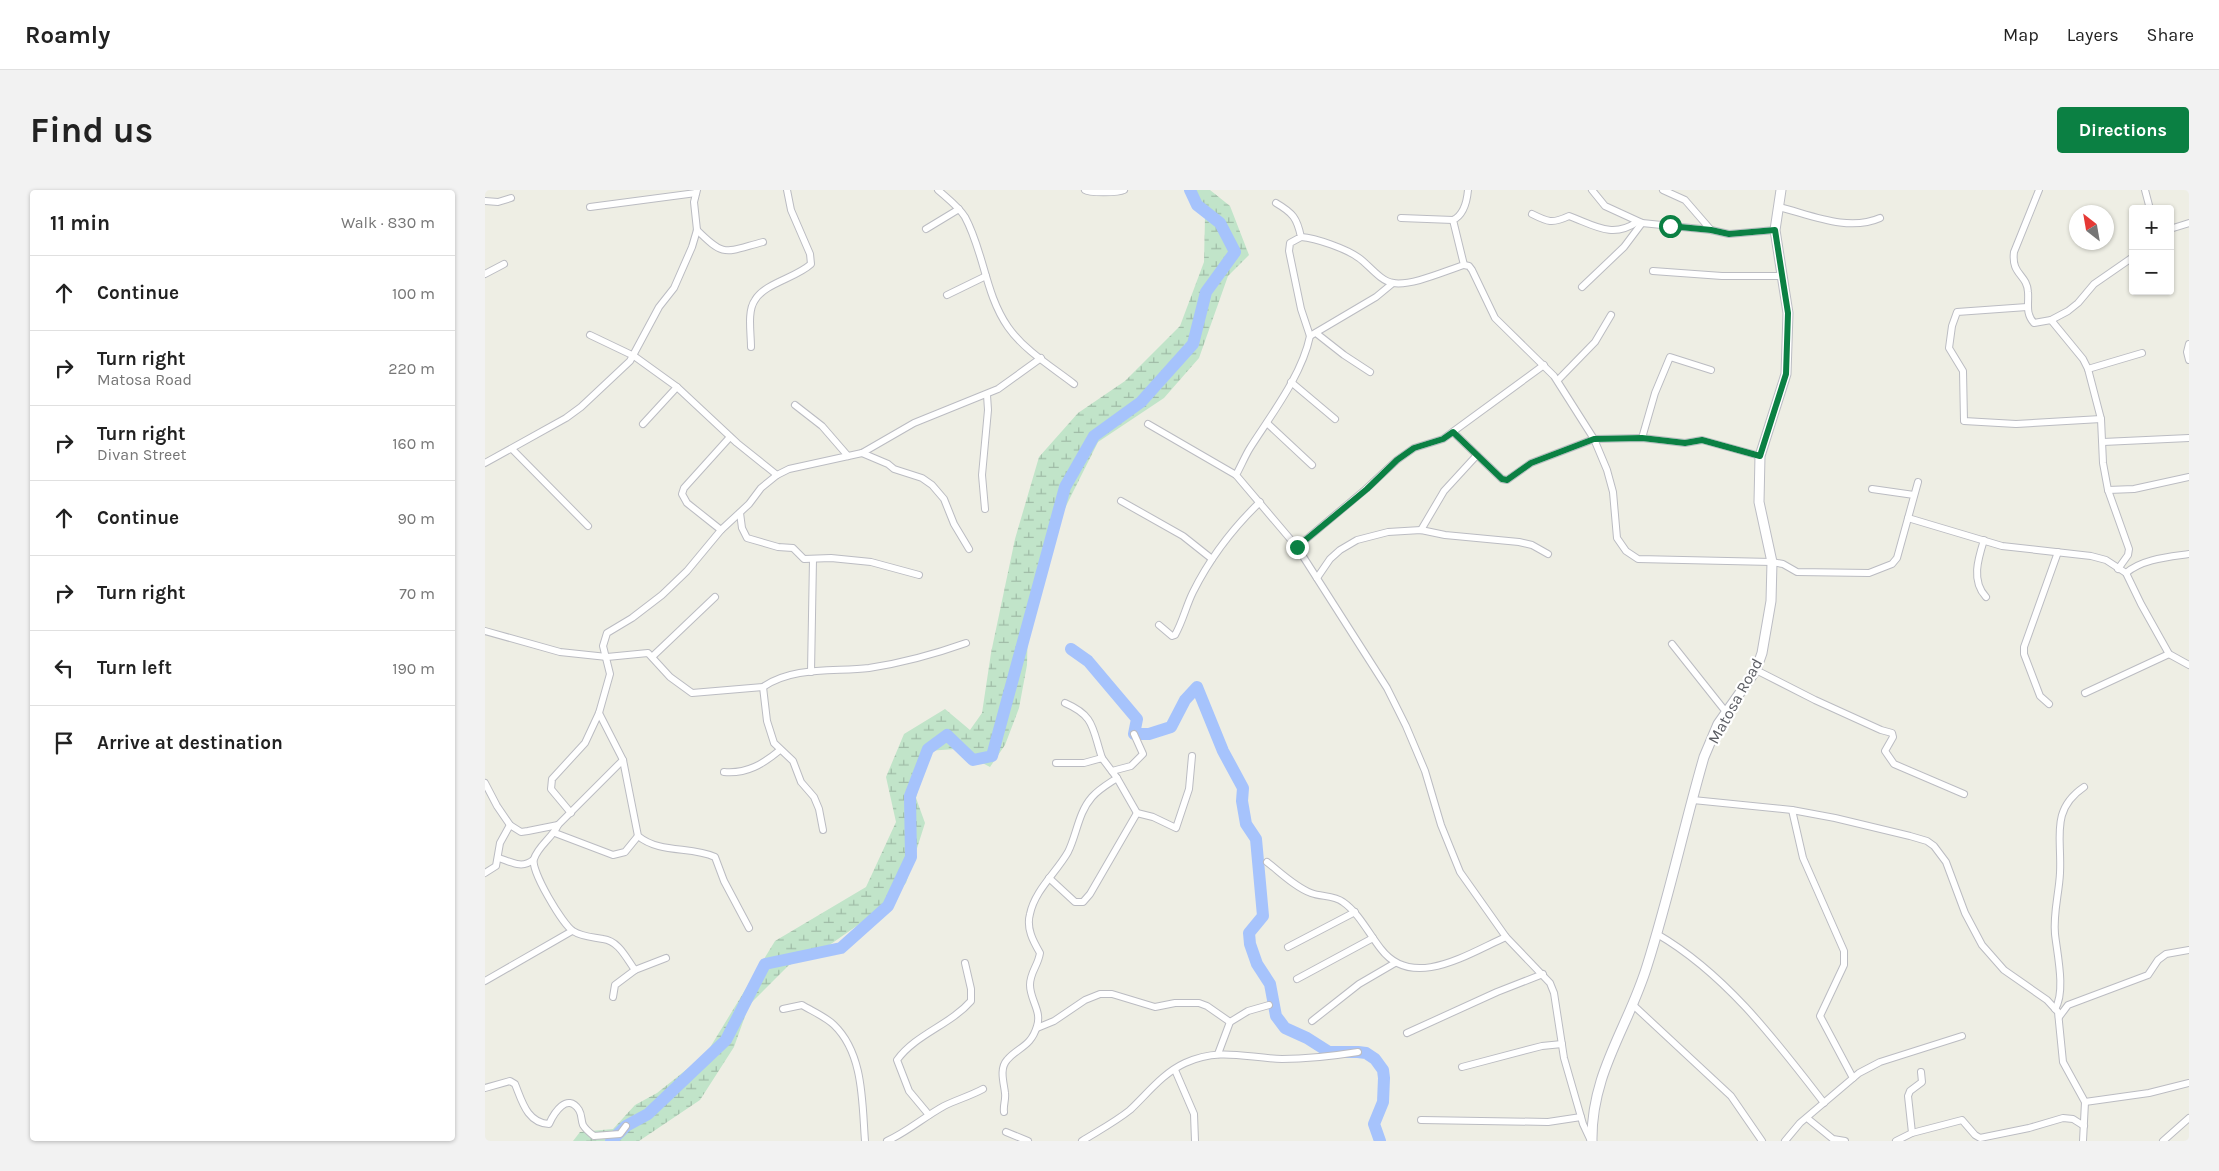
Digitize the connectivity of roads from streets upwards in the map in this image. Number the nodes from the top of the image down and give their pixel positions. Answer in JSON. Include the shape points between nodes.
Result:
{"nodes":[{"id":1,"x":787,"y":190,"type":"edge"},
{"id":2,"x":938,"y":190,"type":"edge"},
{"id":3,"x":1085,"y":190,"type":"edge"},
{"id":4,"x":1100,"y":190,"type":"edge"},
{"id":5,"x":1124,"y":190,"type":"edge"},
{"id":6,"x":1468,"y":190,"type":"edge"},
{"id":7,"x":1592,"y":190,"type":"edge"},
{"id":8,"x":1663,"y":190,"type":"edge"},
{"id":9,"x":1781,"y":190,"type":"edge"},
{"id":10,"x":2039,"y":190,"type":"edge"},
{"id":11,"x":2145,"y":190,"type":"edge"},
{"id":12,"x":696,"y":191,"type":"edge"},
{"id":13,"x":511,"y":198,"type":"dead end"},
{"id":14,"x":485,"y":201,"type":"edge"},
{"id":15,"x":1276,"y":203,"type":"dead end"},
{"id":16,"x":2149,"y":205,"type":"edge"},
{"id":17,"x":590,"y":207,"type":"dead end"},
{"id":18,"x":1779,"y":207,"type":"junction"},
{"id":19,"x":959,"y":209,"type":"junction"},
{"id":20,"x":1532,"y":214,"type":"dead end"},
{"id":21,"x":1401,"y":218,"type":"dead end"},
{"id":22,"x":1880,"y":218,"type":"dead end"},
{"id":23,"x":1453,"y":220,"type":"junction"},
{"id":24,"x":1639,"y":222,"type":"junction"},
{"id":25,"x":2189,"y":223,"type":"edge"},
{"id":26,"x":2174,"y":228,"type":"edge"},
{"id":27,"x":926,"y":229,"type":"dead end"},
{"id":28,"x":697,"y":230,"type":"junction"},
{"id":29,"x":1711,"y":230,"type":"junction"},
{"id":30,"x":1775,"y":230,"type":"junction"},
{"id":31,"x":1301,"y":238,"type":"junction"},
{"id":32,"x":763,"y":242,"type":"dead end"},
{"id":33,"x":2129,"y":260,"type":"edge"},
{"id":34,"x":504,"y":264,"type":"dead end"},
{"id":35,"x":1464,"y":265,"type":"junction"},
{"id":36,"x":1653,"y":270,"type":"dead end"},
{"id":37,"x":485,"y":274,"type":"edge"},
{"id":38,"x":985,"y":276,"type":"junction"},
{"id":39,"x":1781,"y":276,"type":"junction"},
{"id":40,"x":1393,"y":283,"type":"junction"},
{"id":41,"x":1582,"y":286,"type":"dead end"},
{"id":42,"x":947,"y":295,"type":"dead end"},
{"id":43,"x":2027,"y":307,"type":"junction"},
{"id":44,"x":1611,"y":315,"type":"dead end"},
{"id":45,"x":2051,"y":320,"type":"junction"},
{"id":46,"x":590,"y":334,"type":"dead end"},
{"id":47,"x":1313,"y":335,"type":"junction"},
{"id":48,"x":2189,"y":344,"type":"edge"},
{"id":49,"x":751,"y":347,"type":"dead end"},
{"id":50,"x":2142,"y":352,"type":"dead end"},
{"id":51,"x":634,"y":356,"type":"junction"},
{"id":52,"x":1041,"y":358,"type":"junction"},
{"id":53,"x":2189,"y":360,"type":"edge"},
{"id":54,"x":1544,"y":365,"type":"junction"},
{"id":55,"x":2088,"y":369,"type":"junction"},
{"id":56,"x":1711,"y":370,"type":"dead end"},
{"id":57,"x":1370,"y":372,"type":"dead end"},
{"id":58,"x":1558,"y":380,"type":"junction"},
{"id":59,"x":1291,"y":382,"type":"junction"},
{"id":60,"x":1074,"y":384,"type":"dead end"},
{"id":61,"x":677,"y":387,"type":"junction"},
{"id":62,"x":987,"y":395,"type":"junction"},
{"id":63,"x":795,"y":405,"type":"dead end"},
{"id":64,"x":1335,"y":418,"type":"dead end"},
{"id":65,"x":2101,"y":419,"type":"junction"},
{"id":66,"x":1267,"y":423,"type":"junction"},
{"id":67,"x":643,"y":424,"type":"dead end"},
{"id":68,"x":1148,"y":424,"type":"dead end"},
{"id":69,"x":1453,"y":432,"type":"junction"},
{"id":70,"x":730,"y":437,"type":"junction"},
{"id":71,"x":1642,"y":438,"type":"junction"},
{"id":72,"x":2189,"y":438,"type":"edge"},
{"id":73,"x":1594,"y":439,"type":"junction"},
{"id":74,"x":2103,"y":442,"type":"junction"},
{"id":75,"x":512,"y":448,"type":"junction"},
{"id":76,"x":862,"y":453,"type":"junction"},
{"id":77,"x":1477,"y":455,"type":"junction"},
{"id":78,"x":848,"y":456,"type":"junction"},
{"id":79,"x":1760,"y":456,"type":"junction"},
{"id":80,"x":485,"y":463,"type":"edge"},
{"id":81,"x":1312,"y":465,"type":"dead end"},
{"id":82,"x":777,"y":474,"type":"junction"},
{"id":83,"x":1236,"y":475,"type":"junction"},
{"id":84,"x":2189,"y":477,"type":"edge"},
{"id":85,"x":1918,"y":482,"type":"dead end"},
{"id":86,"x":1872,"y":489,"type":"dead end"},
{"id":87,"x":2108,"y":490,"type":"junction"},
{"id":88,"x":1914,"y":495,"type":"junction"},
{"id":89,"x":1121,"y":501,"type":"dead end"},
{"id":90,"x":1261,"y":502,"type":"junction"},
{"id":91,"x":985,"y":508,"type":"dead end"},
{"id":92,"x":740,"y":513,"type":"junction"},
{"id":93,"x":1908,"y":518,"type":"junction"},
{"id":94,"x":588,"y":526,"type":"dead end"},
{"id":95,"x":721,"y":530,"type":"junction"},
{"id":96,"x":1421,"y":530,"type":"junction"},
{"id":97,"x":1984,"y":540,"type":"junction"},
{"id":98,"x":1297,"y":547,"type":"junction"},
{"id":99,"x":969,"y":550,"type":"dead end"},
{"id":100,"x":2058,"y":552,"type":"junction"},
{"id":101,"x":1548,"y":554,"type":"dead end"},
{"id":102,"x":2189,"y":554,"type":"edge"},
{"id":103,"x":813,"y":559,"type":"junction"},
{"id":104,"x":1212,"y":559,"type":"junction"},
{"id":105,"x":1772,"y":562,"type":"junction"},
{"id":106,"x":2118,"y":569,"type":"junction"},
{"id":107,"x":2126,"y":573,"type":"junction"},
{"id":108,"x":919,"y":575,"type":"dead end"},
{"id":109,"x":1317,"y":578,"type":"junction"},
{"id":110,"x":715,"y":597,"type":"dead end"},
{"id":111,"x":1986,"y":597,"type":"dead end"},
{"id":112,"x":1159,"y":625,"type":"dead end"},
{"id":113,"x":485,"y":631,"type":"edge"},
{"id":114,"x":966,"y":642,"type":"dead end"},
{"id":115,"x":1672,"y":644,"type":"dead end"},
{"id":116,"x":2169,"y":654,"type":"junction"},
{"id":117,"x":653,"y":656,"type":"junction"},
{"id":118,"x":607,"y":657,"type":"junction"},
{"id":119,"x":2189,"y":665,"type":"edge"},
{"id":120,"x":1756,"y":670,"type":"junction"},
{"id":121,"x":811,"y":672,"type":"junction"},
{"id":122,"x":763,"y":687,"type":"junction"},
{"id":123,"x":2085,"y":693,"type":"dead end"},
{"id":124,"x":1065,"y":702,"type":"dead end"},
{"id":125,"x":2049,"y":704,"type":"dead end"},
{"id":126,"x":1726,"y":712,"type":"junction"},
{"id":127,"x":599,"y":713,"type":"junction"},
{"id":128,"x":1135,"y":734,"type":"dead end"},
{"id":129,"x":780,"y":750,"type":"junction"},
{"id":130,"x":1192,"y":756,"type":"dead end"},
{"id":131,"x":1102,"y":758,"type":"junction"},
{"id":132,"x":623,"y":760,"type":"junction"},
{"id":133,"x":1056,"y":763,"type":"dead end"},
{"id":134,"x":1112,"y":771,"type":"junction"},
{"id":135,"x":724,"y":772,"type":"dead end"},
{"id":136,"x":1117,"y":778,"type":"junction"},
{"id":137,"x":485,"y":783,"type":"edge"},
{"id":138,"x":2083,"y":787,"type":"dead end"},
{"id":139,"x":1964,"y":794,"type":"dead end"},
{"id":140,"x":1693,"y":800,"type":"junction"},
{"id":141,"x":1791,"y":810,"type":"junction"},
{"id":142,"x":571,"y":813,"type":"junction"},
{"id":143,"x":1137,"y":813,"type":"junction"},
{"id":144,"x":510,"y":825,"type":"junction"},
{"id":145,"x":558,"y":825,"type":"junction"},
{"id":146,"x":823,"y":830,"type":"dead end"},
{"id":147,"x":555,"y":833,"type":"junction"},
{"id":148,"x":638,"y":836,"type":"junction"},
{"id":149,"x":499,"y":858,"type":"junction"},
{"id":150,"x":533,"y":860,"type":"junction"},
{"id":151,"x":1267,"y":862,"type":"dead end"},
{"id":152,"x":485,"y":873,"type":"edge"},
{"id":153,"x":1049,"y":878,"type":"junction"},
{"id":154,"x":1355,"y":912,"type":"junction"},
{"id":155,"x":749,"y":928,"type":"dead end"},
{"id":156,"x":572,"y":931,"type":"junction"},
{"id":157,"x":1657,"y":934,"type":"junction"},
{"id":158,"x":1505,"y":937,"type":"junction"},
{"id":159,"x":1373,"y":938,"type":"junction"},
{"id":160,"x":1288,"y":946,"type":"dead end"},
{"id":161,"x":2189,"y":950,"type":"edge"},
{"id":162,"x":666,"y":958,"type":"dead end"},
{"id":163,"x":965,"y":963,"type":"dead end"},
{"id":164,"x":1395,"y":963,"type":"junction"},
{"id":165,"x":635,"y":970,"type":"junction"},
{"id":166,"x":1543,"y":974,"type":"junction"},
{"id":167,"x":1297,"y":978,"type":"dead end"},
{"id":168,"x":485,"y":981,"type":"edge"},
{"id":169,"x":613,"y":997,"type":"dead end"},
{"id":170,"x":1632,"y":1004,"type":"junction"},
{"id":171,"x":1269,"y":1005,"type":"dead end"},
{"id":172,"x":783,"y":1009,"type":"dead end"},
{"id":173,"x":2055,"y":1009,"type":"junction"},
{"id":174,"x":2059,"y":1017,"type":"junction"},
{"id":175,"x":1312,"y":1020,"type":"dead end"},
{"id":176,"x":1230,"y":1022,"type":"junction"},
{"id":177,"x":1037,"y":1028,"type":"junction"},
{"id":178,"x":1407,"y":1034,"type":"dead end"},
{"id":179,"x":1962,"y":1036,"type":"dead end"},
{"id":180,"x":1561,"y":1044,"type":"junction"},
{"id":181,"x":1358,"y":1052,"type":"dead end"},
{"id":182,"x":1218,"y":1054,"type":"junction"},
{"id":183,"x":1462,"y":1067,"type":"dead end"},
{"id":184,"x":1175,"y":1070,"type":"junction"},
{"id":185,"x":1921,"y":1072,"type":"dead end"},
{"id":186,"x":1853,"y":1078,"type":"junction"},
{"id":187,"x":2189,"y":1083,"type":"edge"},
{"id":188,"x":485,"y":1088,"type":"edge"},
{"id":189,"x":983,"y":1089,"type":"dead end"},
{"id":190,"x":2085,"y":1102,"type":"junction"},
{"id":191,"x":1824,"y":1103,"type":"junction"},
{"id":192,"x":1004,"y":1112,"type":"dead end"},
{"id":193,"x":929,"y":1115,"type":"junction"},
{"id":194,"x":1581,"y":1117,"type":"junction"},
{"id":195,"x":1807,"y":1118,"type":"junction"},
{"id":196,"x":2189,"y":1118,"type":"edge"},
{"id":197,"x":1421,"y":1120,"type":"dead end"},
{"id":198,"x":626,"y":1126,"type":"dead end"},
{"id":199,"x":2084,"y":1126,"type":"junction"},
{"id":200,"x":1006,"y":1132,"type":"dead end"},
{"id":201,"x":1912,"y":1133,"type":"junction"},
{"id":202,"x":865,"y":1141,"type":"edge"},
{"id":203,"x":887,"y":1141,"type":"edge"},
{"id":204,"x":1028,"y":1141,"type":"edge"},
{"id":205,"x":1082,"y":1141,"type":"edge"},
{"id":206,"x":1195,"y":1141,"type":"edge"},
{"id":207,"x":1592,"y":1141,"type":"edge"},
{"id":208,"x":1762,"y":1141,"type":"edge"},
{"id":209,"x":1785,"y":1141,"type":"edge"},
{"id":210,"x":1845,"y":1141,"type":"edge"},
{"id":211,"x":1896,"y":1141,"type":"edge"},
{"id":212,"x":2083,"y":1141,"type":"edge"},
{"id":213,"x":2163,"y":1141,"type":"edge"}],
"edges":[{"from":1,"to":49,"type":"street","via":[[811,264],[754,300]]},
{"from":2,"to":19,"type":"street"},
{"from":3,"to":4,"type":"street"},
{"from":4,"to":5,"type":"street","via":[[1113,193]]},
{"from":6,"to":23,"type":"street","via":[[1465,207]]},
{"from":7,"to":24,"type":"street","via":[[1605,206]]},
{"from":8,"to":29,"type":"street","via":[[1685,200]]},
{"from":9,"to":18,"type":"street","name":"Matosa Road"},
{"from":10,"to":43,"type":"street","via":[[2014,252],[2014,269],[2029,291]]},
{"from":11,"to":16,"type":"street"},
{"from":12,"to":17,"type":"street"},
{"from":12,"to":28,"type":"street"},
{"from":13,"to":14,"type":"street"},
{"from":15,"to":31,"type":"street","via":[[1297,218]]},
{"from":18,"to":22,"type":"street","via":[[1840,223],[1864,224]]},
{"from":18,"to":30,"type":"street","name":"Matosa Road"},
{"from":19,"to":27,"type":"street"},
{"from":19,"to":38,"type":"street","via":[[965,217]]},
{"from":20,"to":24,"type":"street","via":[[1548,222],[1569,216],[1608,230],[1626,230]]},
{"from":21,"to":23,"type":"street"},
{"from":23,"to":35,"type":"street"},
{"from":24,"to":29,"type":"street"},
{"from":24,"to":41,"type":"street","via":[[1624,247]]},
{"from":25,"to":26,"type":"street"},
{"from":28,"to":32,"type":"street","via":[[715,248],[725,251]]},
{"from":28,"to":51,"type":"street","via":[[674,288],[659,307]]},
{"from":29,"to":30,"type":"street","via":[[1745,234]]},
{"from":30,"to":39,"type":"street","name":"Matosa Road"},
{"from":31,"to":40,"type":"street","via":[[1344,249]]},
{"from":31,"to":47,"type":"street","via":[[1290,243],[1289,251],[1301,310]]},
{"from":33,"to":45,"type":"street","via":[[2094,284],[2068,311]]},
{"from":34,"to":37,"type":"street"},
{"from":35,"to":40,"type":"street","via":[[1420,280]]},
{"from":35,"to":54,"type":"street","via":[[1473,270],[1495,318]]},
{"from":36,"to":39,"type":"street","via":[[1722,276]]},
{"from":38,"to":42,"type":"street"},
{"from":38,"to":52,"type":"street","via":[[1008,328]]},
{"from":39,"to":79,"type":"street","name":"Matosa Road","via":[[1788,324],[1786,374]]},
{"from":40,"to":47,"type":"street"},
{"from":43,"to":45,"type":"street","via":[[2034,323]]},
{"from":43,"to":65,"type":"street","via":[[1957,312],[1949,348],[1963,371],[1964,421],[2031,424]]},
{"from":44,"to":58,"type":"street","via":[[1595,342]]},
{"from":45,"to":55,"type":"street"},
{"from":46,"to":51,"type":"street"},
{"from":47,"to":57,"type":"street"},
{"from":47,"to":59,"type":"street"},
{"from":48,"to":53,"type":"street"},
{"from":50,"to":55,"type":"street"},
{"from":51,"to":61,"type":"street"},
{"from":51,"to":75,"type":"street","via":[[581,407],[559,423]]},
{"from":52,"to":60,"type":"street"},
{"from":52,"to":62,"type":"street"},
{"from":54,"to":58,"type":"street"},
{"from":54,"to":69,"type":"street"},
{"from":55,"to":65,"type":"street"},
{"from":56,"to":71,"type":"street","via":[[1670,357]]},
{"from":58,"to":73,"type":"street"},
{"from":59,"to":64,"type":"street"},
{"from":59,"to":66,"type":"street"},
{"from":61,"to":67,"type":"street"},
{"from":61,"to":70,"type":"street"},
{"from":62,"to":76,"type":"street","via":[[914,423]]},
{"from":62,"to":91,"type":"street","via":[[982,475]]},
{"from":63,"to":78,"type":"street","via":[[822,426]]},
{"from":65,"to":74,"type":"street"},
{"from":66,"to":81,"type":"street"},
{"from":66,"to":83,"type":"street"},
{"from":68,"to":83,"type":"street"},
{"from":69,"to":77,"type":"street"},
{"from":69,"to":98,"type":"street","via":[[1443,439],[1414,448],[1397,460]]},
{"from":70,"to":82,"type":"street"},
{"from":70,"to":95,"type":"street","via":[[682,494],[687,503]]},
{"from":71,"to":73,"type":"street"},
{"from":71,"to":79,"type":"street","via":[[1685,443],[1702,440]]},
{"from":72,"to":74,"type":"street"},
{"from":73,"to":77,"type":"street","via":[[1531,463],[1507,480]]},
{"from":73,"to":105,"type":"street","via":[[1613,492],[1617,538],[1630,555],[1639,559]]},
{"from":74,"to":87,"type":"street"},
{"from":75,"to":80,"type":"street"},
{"from":75,"to":94,"type":"street"},
{"from":76,"to":78,"type":"street"},
{"from":76,"to":99,"type":"street","via":[[932,485],[944,499],[953,524]]},
{"from":77,"to":96,"type":"street","via":[[1444,491]]},
{"from":78,"to":82,"type":"street"},
{"from":79,"to":105,"type":"street","name":"Matosa Road","via":[[1759,502]]},
{"from":82,"to":92,"type":"street"},
{"from":83,"to":90,"type":"street"},
{"from":84,"to":87,"type":"street","via":[[2134,489]]},
{"from":85,"to":88,"type":"street"},
{"from":86,"to":88,"type":"street"},
{"from":87,"to":106,"type":"street","via":[[2129,549]]},
{"from":88,"to":93,"type":"street"},
{"from":89,"to":104,"type":"street","via":[[1183,536]]},
{"from":90,"to":98,"type":"street"},
{"from":90,"to":104,"type":"street","via":[[1231,533]]},
{"from":92,"to":95,"type":"street"},
{"from":92,"to":103,"type":"street","via":[[747,538],[793,548],[804,558]]},
{"from":93,"to":97,"type":"street"},
{"from":93,"to":105,"type":"street","via":[[1897,558],[1879,570],[1869,573],[1797,572]]},
{"from":95,"to":118,"type":"street","via":[[662,595],[607,632],[603,646]]},
{"from":96,"to":101,"type":"street","via":[[1519,542]]},
{"from":96,"to":109,"type":"street","via":[[1389,532],[1357,540],[1330,559]]},
{"from":97,"to":100,"type":"street"},
{"from":97,"to":111,"type":"street","via":[[1977,574],[1978,585]]},
{"from":98,"to":109,"type":"street"},
{"from":100,"to":106,"type":"street","via":[[2106,560]]},
{"from":100,"to":125,"type":"street","via":[[2024,646],[2040,696]]},
{"from":102,"to":107,"type":"street","via":[[2153,560]]},
{"from":103,"to":108,"type":"street","via":[[871,562]]},
{"from":103,"to":121,"type":"street"},
{"from":104,"to":112,"type":"street","via":[[1194,590],[1175,635]]},
{"from":105,"to":120,"type":"street","name":"Matosa Road","via":[[1771,601]]},
{"from":106,"to":107,"type":"street"},
{"from":107,"to":116,"type":"street"},
{"from":109,"to":158,"type":"street","via":[[1396,705],[1425,771],[1441,825],[1460,872]]},
{"from":110,"to":117,"type":"street"},
{"from":113,"to":118,"type":"street","via":[[561,652]]},
{"from":114,"to":121,"type":"street","via":[[905,662]]},
{"from":115,"to":126,"type":"street"},
{"from":116,"to":119,"type":"street"},
{"from":116,"to":123,"type":"street"},
{"from":117,"to":118,"type":"street","via":[[644,652]]},
{"from":117,"to":122,"type":"street","via":[[670,677],[692,694]]},
{"from":118,"to":127,"type":"street","via":[[610,674]]},
{"from":120,"to":126,"type":"street","name":"Matosa Road"},
{"from":120,"to":139,"type":"street","via":[[1891,733],[1893,737],[1885,752],[1894,764]]},
{"from":121,"to":122,"type":"street"},
{"from":122,"to":129,"type":"street","via":[[767,721],[774,744]]},
{"from":124,"to":131,"type":"street","via":[[1089,717]]},
{"from":126,"to":140,"type":"street","name":"Matosa Road","via":[[1704,757]]},
{"from":127,"to":132,"type":"street"},
{"from":127,"to":142,"type":"street","via":[[585,743],[550,784]]},
{"from":128,"to":134,"type":"street","via":[[1143,754],[1131,766]]},
{"from":129,"to":135,"type":"street","via":[[763,764],[735,773]]},
{"from":129,"to":146,"type":"street","via":[[793,761],[801,782],[814,797]]},
{"from":130,"to":143,"type":"street","via":[[1189,789],[1176,828]]},
{"from":131,"to":133,"type":"street","via":[[1084,763]]},
{"from":131,"to":134,"type":"street"},
{"from":132,"to":142,"type":"street"},
{"from":132,"to":148,"type":"street"},
{"from":134,"to":136,"type":"street"},
{"from":136,"to":143,"type":"street"},
{"from":136,"to":153,"type":"street","via":[[1086,806],[1069,850]]},
{"from":137,"to":144,"type":"street"},
{"from":138,"to":173,"type":"street","via":[[2066,803],[2059,827],[2060,873],[2055,931],[2061,993]]},
{"from":140,"to":141,"type":"street"},
{"from":140,"to":157,"type":"street","name":"Matosa Road"},
{"from":141,"to":173,"type":"street","via":[[1910,836],[1935,846],[1946,862],[1965,913],[1982,945],[2005,970]]},
{"from":141,"to":186,"type":"street","via":[[1803,858],[1844,951],[1844,965],[1820,1016]]},
{"from":142,"to":145,"type":"street"},
{"from":143,"to":153,"type":"street","via":[[1083,902],[1075,902]]},
{"from":144,"to":145,"type":"street","via":[[521,832]]},
{"from":144,"to":149,"type":"street","via":[[500,843]]},
{"from":145,"to":147,"type":"street"},
{"from":147,"to":148,"type":"street","via":[[613,855],[625,852]]},
{"from":147,"to":150,"type":"street"},
{"from":148,"to":155,"type":"street","via":[[661,846],[715,857]]},
{"from":149,"to":150,"type":"street","via":[[521,866]]},
{"from":149,"to":152,"type":"street","via":[[496,866]]},
{"from":150,"to":156,"type":"street","via":[[543,885]]},
{"from":151,"to":154,"type":"street","via":[[1311,893],[1341,900]]},
{"from":153,"to":177,"type":"street","via":[[1030,914],[1030,934],[1040,953],[1031,972],[1030,987],[1037,1010]]},
{"from":154,"to":159,"type":"street"},
{"from":154,"to":160,"type":"street"},
{"from":156,"to":165,"type":"street","via":[[618,946]]},
{"from":156,"to":168,"type":"street"},
{"from":157,"to":170,"type":"street","name":"Matosa Road"},
{"from":157,"to":191,"type":"street","via":[[1702,965],[1753,1016]]},
{"from":158,"to":164,"type":"street","via":[[1445,964],[1411,969]]},
{"from":158,"to":166,"type":"street"},
{"from":159,"to":164,"type":"street"},
{"from":159,"to":167,"type":"street"},
{"from":161,"to":174,"type":"street","via":[[2166,954],[2157,960],[2148,975],[2068,1005]]},
{"from":162,"to":165,"type":"street"},
{"from":163,"to":193,"type":"street","via":[[971,1001],[961,1012],[916,1041],[897,1060],[909,1091]]},
{"from":164,"to":175,"type":"street","via":[[1359,984]]},
{"from":165,"to":169,"type":"street","via":[[615,986]]},
{"from":166,"to":178,"type":"street"},
{"from":166,"to":180,"type":"street","via":[[1554,993]]},
{"from":170,"to":207,"type":"street","name":"Matosa Road","via":[[1602,1072],[1594,1102]]},
{"from":170,"to":208,"type":"street","via":[[1713,1077],[1731,1096]]},
{"from":171,"to":176,"type":"street","via":[[1248,1011]]},
{"from":172,"to":202,"type":"street","via":[[802,1005],[834,1024],[850,1045],[858,1070]]},
{"from":173,"to":174,"type":"street"},
{"from":174,"to":190,"type":"street","via":[[2063,1062]]},
{"from":176,"to":177,"type":"street","via":[[1199,1003],[1155,1007],[1112,994],[1100,994]]},
{"from":176,"to":182,"type":"street"},
{"from":177,"to":192,"type":"street","via":[[1024,1048],[1005,1062]]},
{"from":179,"to":186,"type":"street","via":[[1880,1062]]},
{"from":180,"to":183,"type":"street","via":[[1541,1046]]},
{"from":180,"to":194,"type":"street"},
{"from":181,"to":182,"type":"street","via":[[1282,1059]]},
{"from":182,"to":184,"type":"street","via":[[1190,1061]]},
{"from":184,"to":205,"type":"street","via":[[1118,1119]]},
{"from":184,"to":206,"type":"street","via":[[1193,1114]]},
{"from":185,"to":201,"type":"street","via":[[1922,1082],[1908,1096]]},
{"from":186,"to":191,"type":"street"},
{"from":187,"to":190,"type":"street","via":[[2149,1093]]},
{"from":188,"to":198,"type":"street","via":[[510,1081],[515,1084],[530,1117],[541,1124],[549,1124],[558,1107],[566,1103],[574,1104],[583,1126],[595,1136],[620,1134]]},
{"from":189,"to":193,"type":"street"},
{"from":190,"to":199,"type":"street"},
{"from":191,"to":195,"type":"street"},
{"from":193,"to":203,"type":"street"},
{"from":194,"to":197,"type":"street","via":[[1548,1122]]},
{"from":194,"to":207,"type":"street"},
{"from":195,"to":209,"type":"street"},
{"from":195,"to":210,"type":"street","via":[[1833,1139]]},
{"from":196,"to":213,"type":"street"},
{"from":199,"to":201,"type":"street","via":[[2073,1119],[2063,1118],[1980,1138],[1966,1122],[1959,1120]]},
{"from":199,"to":212,"type":"street"},
{"from":200,"to":204,"type":"street"},
{"from":201,"to":211,"type":"street"}]}
